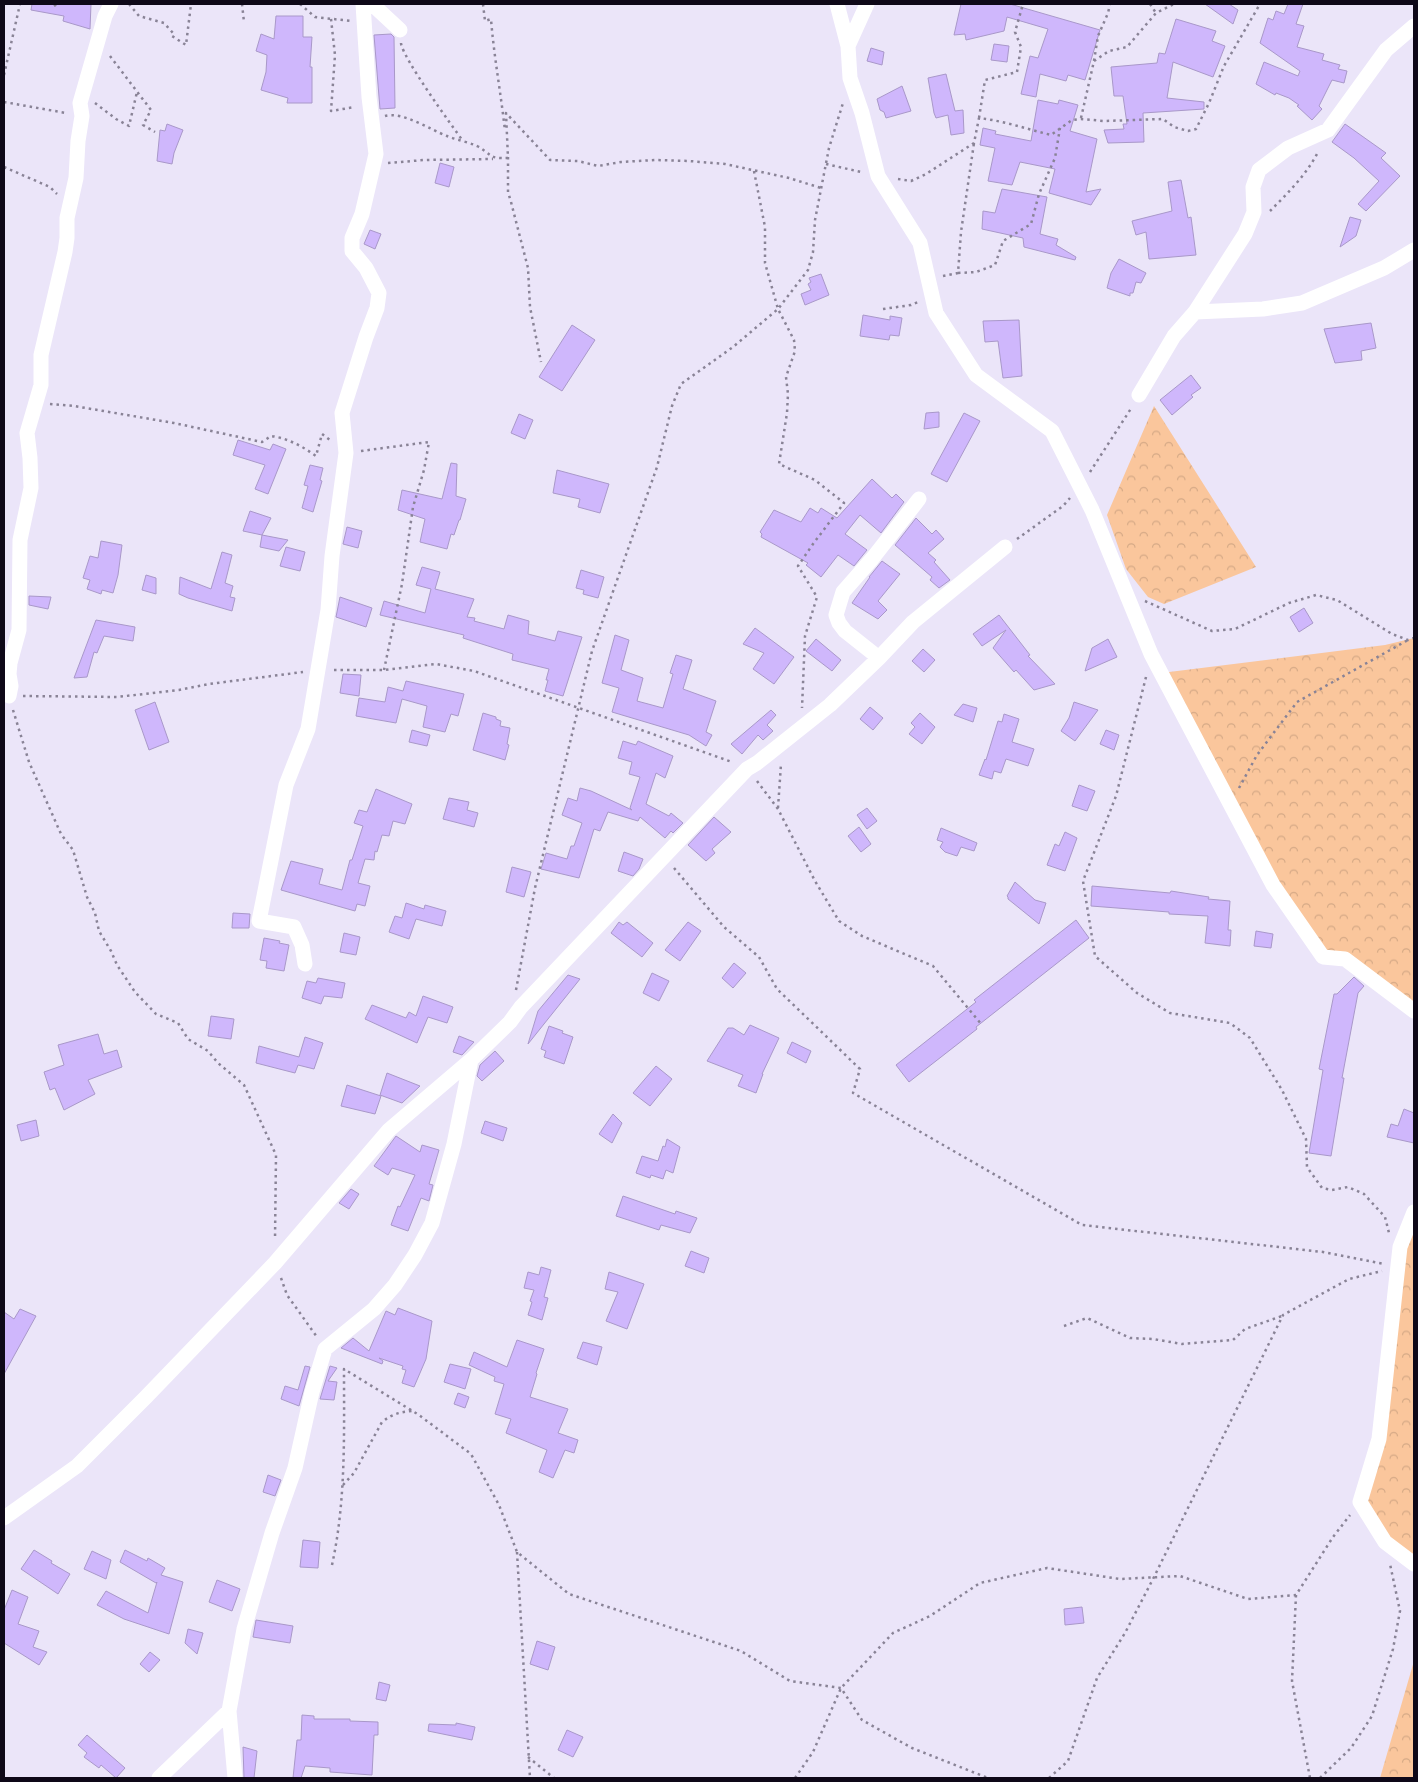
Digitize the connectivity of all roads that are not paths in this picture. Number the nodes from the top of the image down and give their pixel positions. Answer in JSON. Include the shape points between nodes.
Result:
{"nodes":[{"id":1,"x":111,"y":4,"type":"edge"},
{"id":2,"x":362,"y":4,"type":"edge"},
{"id":3,"x":372,"y":4,"type":"edge"},
{"id":4,"x":837,"y":4,"type":"edge"},
{"id":5,"x":867,"y":4,"type":"edge"},
{"id":6,"x":1414,"y":26,"type":"edge"},
{"id":7,"x":400,"y":30,"type":"road end"},
{"id":8,"x":848,"y":46,"type":"junction"},
{"id":9,"x":1414,"y":250,"type":"edge"},
{"id":10,"x":1195,"y":312,"type":"junction"},
{"id":11,"x":1138,"y":395,"type":"dead end"},
{"id":12,"x":919,"y":499,"type":"dead end"},
{"id":13,"x":1006,"y":548,"type":"dead end"},
{"id":14,"x":879,"y":658,"type":"junction"},
{"id":15,"x":9,"y":696,"type":"road end"},
{"id":16,"x":305,"y":964,"type":"dead end"},
{"id":17,"x":1414,"y":1011,"type":"edge"},
{"id":18,"x":471,"y":1060,"type":"junction"},
{"id":19,"x":1414,"y":1212,"type":"edge"},
{"id":20,"x":4,"y":1518,"type":"edge"},
{"id":21,"x":1414,"y":1564,"type":"edge"},
{"id":22,"x":229,"y":1711,"type":"junction"},
{"id":23,"x":159,"y":1778,"type":"edge"},
{"id":24,"x":236,"y":1778,"type":"edge"}],
"edges":[{"from":1,"to":15,"type":"street","via":[[80,103],[82,116],[76,178],[67,218],[65,252],[41,354],[41,385],[27,433],[31,488],[20,540],[19,630],[10,663]]},
{"from":2,"to":16,"type":"street","via":[[376,154],[362,214],[352,238],[352,251],[366,268],[379,293],[378,308],[342,414],[346,453],[328,610],[308,729],[286,785],[258,920],[294,927],[302,944]]},
{"from":3,"to":7,"type":"street"},
{"from":4,"to":8,"type":"street"},
{"from":5,"to":8,"type":"street"},
{"from":6,"to":10,"type":"street","via":[[1386,50],[1328,130],[1288,148],[1259,170],[1253,187],[1254,212],[1245,234]]},
{"from":8,"to":17,"type":"street","via":[[850,78],[878,176],[920,243],[936,313],[976,375],[1052,431],[1092,510],[1152,654],[1273,885],[1323,957],[1346,960]]},
{"from":9,"to":10,"type":"street","via":[[1384,268],[1302,302],[1263,310]]},
{"from":10,"to":11,"type":"street","via":[[1174,336]]},
{"from":12,"to":14,"type":"street","via":[[843,592],[836,615],[845,631]]},
{"from":13,"to":14,"type":"street","via":[[913,622]]},
{"from":14,"to":18,"type":"street","via":[[830,704],[758,763],[747,768]]},
{"from":18,"to":20,"type":"street","via":[[389,1130],[275,1263],[77,1466]]},
{"from":18,"to":22,"type":"street","via":[[454,1144],[432,1223],[395,1285],[374,1308],[325,1349],[295,1468],[244,1629]]},
{"from":19,"to":21,"type":"street","via":[[1400,1247],[1379,1439],[1360,1502],[1385,1542]]},
{"from":22,"to":23,"type":"street"},
{"from":22,"to":24,"type":"street"}]}
